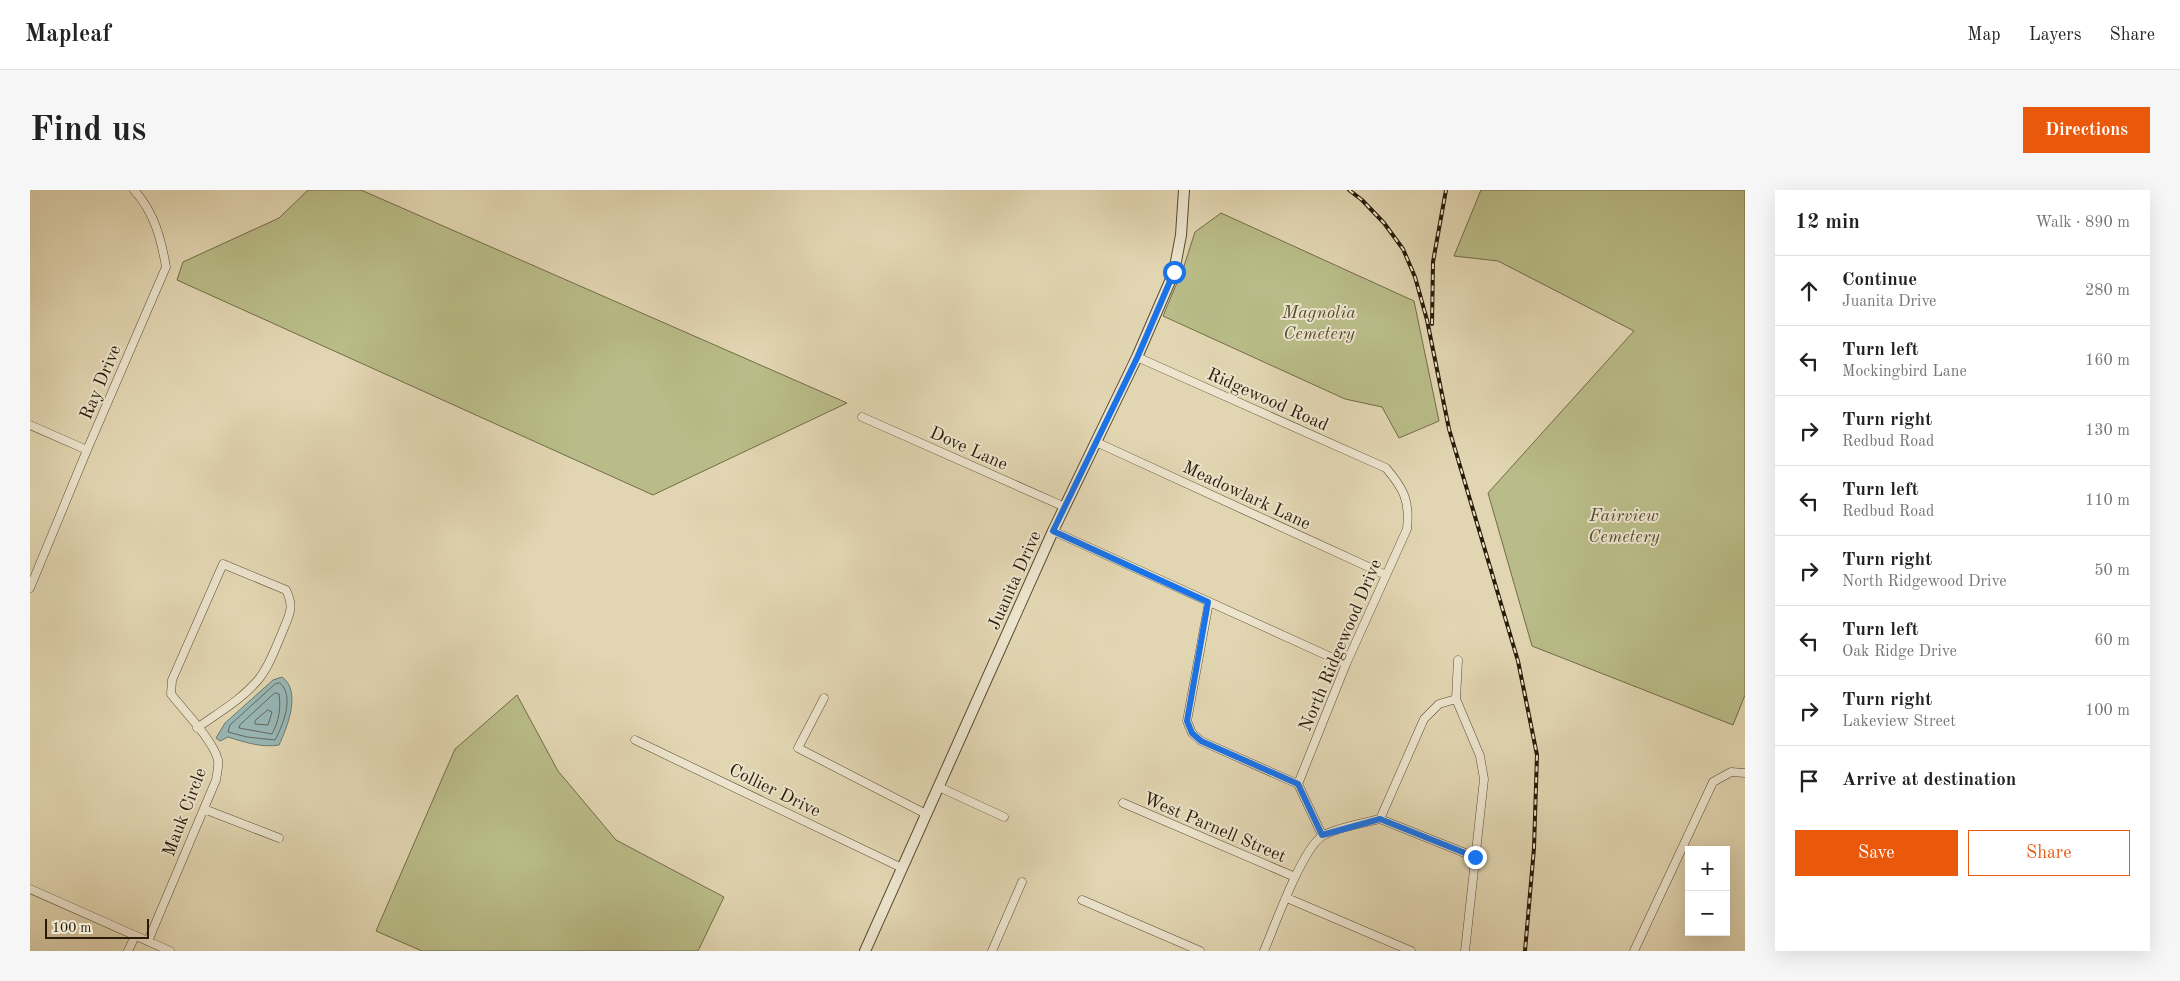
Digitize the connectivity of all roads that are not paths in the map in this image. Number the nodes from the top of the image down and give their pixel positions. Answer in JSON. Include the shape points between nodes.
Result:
{"nodes":[{"id":1,"x":134,"y":190,"type":"edge"},
{"id":2,"x":1184,"y":190,"type":"edge"},
{"id":3,"x":1137,"y":358,"type":"junction"},
{"id":4,"x":862,"y":417,"type":"dead end"},
{"id":5,"x":30,"y":425,"type":"edge"},
{"id":6,"x":1096,"y":442,"type":"junction"},
{"id":7,"x":86,"y":450,"type":"junction"},
{"id":8,"x":1386,"y":468,"type":"joint"},
{"id":9,"x":1065,"y":507,"type":"junction"},
{"id":10,"x":1053,"y":531,"type":"junction"},
{"id":11,"x":1386,"y":575,"type":"junction"},
{"id":12,"x":30,"y":588,"type":"edge"},
{"id":13,"x":1208,"y":602,"type":"junction"},
{"id":14,"x":1458,"y":660,"type":"dead end"},
{"id":15,"x":1346,"y":664,"type":"junction"},
{"id":16,"x":824,"y":698,"type":"dead end"},
{"id":17,"x":1456,"y":699,"type":"junction"},
{"id":18,"x":197,"y":728,"type":"junction"},
{"id":19,"x":635,"y":740,"type":"dead end"},
{"id":20,"x":1745,"y":773,"type":"edge"},
{"id":21,"x":1298,"y":784,"type":"junction"},
{"id":22,"x":939,"y":787,"type":"junction"},
{"id":23,"x":1123,"y":803,"type":"dead end"},
{"id":24,"x":204,"y":809,"type":"junction"},
{"id":25,"x":926,"y":814,"type":"junction"},
{"id":26,"x":1004,"y":817,"type":"dead end"},
{"id":27,"x":1380,"y":819,"type":"junction"},
{"id":28,"x":1322,"y":835,"type":"junction"},
{"id":29,"x":279,"y":838,"type":"dead end"},
{"id":30,"x":1475,"y":857,"type":"junction"},
{"id":31,"x":902,"y":868,"type":"junction"},
{"id":32,"x":1295,"y":877,"type":"junction"},
{"id":33,"x":1022,"y":882,"type":"dead end"},
{"id":34,"x":30,"y":889,"type":"edge"},
{"id":35,"x":1287,"y":898,"type":"junction"},
{"id":36,"x":1082,"y":900,"type":"dead end"},
{"id":37,"x":135,"y":936,"type":"junction"},
{"id":38,"x":148,"y":941,"type":"junction"},
{"id":39,"x":128,"y":951,"type":"edge"},
{"id":40,"x":170,"y":951,"type":"edge"},
{"id":41,"x":865,"y":951,"type":"edge"},
{"id":42,"x":992,"y":951,"type":"edge"},
{"id":43,"x":1200,"y":951,"type":"edge"},
{"id":44,"x":1264,"y":951,"type":"edge"},
{"id":45,"x":1412,"y":951,"type":"edge"},
{"id":46,"x":1465,"y":951,"type":"edge"},
{"id":47,"x":1634,"y":951,"type":"edge"}],
"edges":[{"from":1,"to":7,"type":"street","name":"Ray Drive","via":[[145,203],[160,236],[166,267]]},
{"from":2,"to":3,"type":"street","name":"Juanita Drive","via":[[1176,263]]},
{"from":3,"to":6,"type":"street","name":"Juanita Drive"},
{"from":3,"to":8,"type":"street","name":"Ridgewood Road"},
{"from":4,"to":9,"type":"street","name":"Dove Lane"},
{"from":5,"to":7,"type":"street"},
{"from":6,"to":9,"type":"street","name":"Juanita Drive"},
{"from":6,"to":11,"type":"street","name":"Meadowlark Lane"},
{"from":7,"to":12,"type":"street","name":"Ray Drive"},
{"from":8,"to":11,"type":"street","name":"North Ridgewood Drive","via":[[1400,485],[1409,510],[1407,528]]},
{"from":9,"to":10,"type":"street","name":"Juanita Drive"},
{"from":10,"to":13,"type":"street"},
{"from":10,"to":22,"type":"street","name":"Juanita Drive"},
{"from":11,"to":15,"type":"street","name":"North Ridgewood Drive"},
{"from":13,"to":15,"type":"street"},
{"from":13,"to":21,"type":"street","via":[[1187,721],[1192,733],[1201,741]]},
{"from":14,"to":17,"type":"street"},
{"from":15,"to":21,"type":"street","name":"North Ridgewood Drive"},
{"from":16,"to":25,"type":"street","via":[[798,748]]},
{"from":17,"to":27,"type":"street","via":[[1439,704],[1424,719]]},
{"from":17,"to":30,"type":"street","via":[[1480,756],[1484,779]]},
{"from":18,"to":18,"type":"street","name":"Mauk Circle","via":[[259,679],[292,609],[286,590],[223,564],[172,680],[171,694]]},
{"from":18,"to":24,"type":"street","name":"Mauk Circle","via":[[214,749],[218,763],[216,780]]},
{"from":19,"to":31,"type":"street","name":"Collier Drive"},
{"from":20,"to":47,"type":"street","via":[[1731,772],[1713,782]]},
{"from":21,"to":28,"type":"street"},
{"from":22,"to":25,"type":"street","name":"Juanita Drive"},
{"from":22,"to":26,"type":"street"},
{"from":23,"to":32,"type":"street","name":"West Parnell Street"},
{"from":24,"to":29,"type":"street"},
{"from":24,"to":38,"type":"street","name":"Mauk Circle"},
{"from":25,"to":31,"type":"street","name":"Juanita Drive"},
{"from":27,"to":28,"type":"street"},
{"from":27,"to":30,"type":"street"},
{"from":28,"to":32,"type":"street","via":[[1313,844]]},
{"from":30,"to":46,"type":"street"},
{"from":31,"to":41,"type":"street","name":"Juanita Drive"},
{"from":32,"to":35,"type":"street"},
{"from":33,"to":42,"type":"street"},
{"from":34,"to":37,"type":"street"},
{"from":35,"to":44,"type":"street"},
{"from":35,"to":45,"type":"street"},
{"from":36,"to":43,"type":"street"},
{"from":37,"to":38,"type":"street"},
{"from":37,"to":39,"type":"street"},
{"from":38,"to":40,"type":"street"}]}
